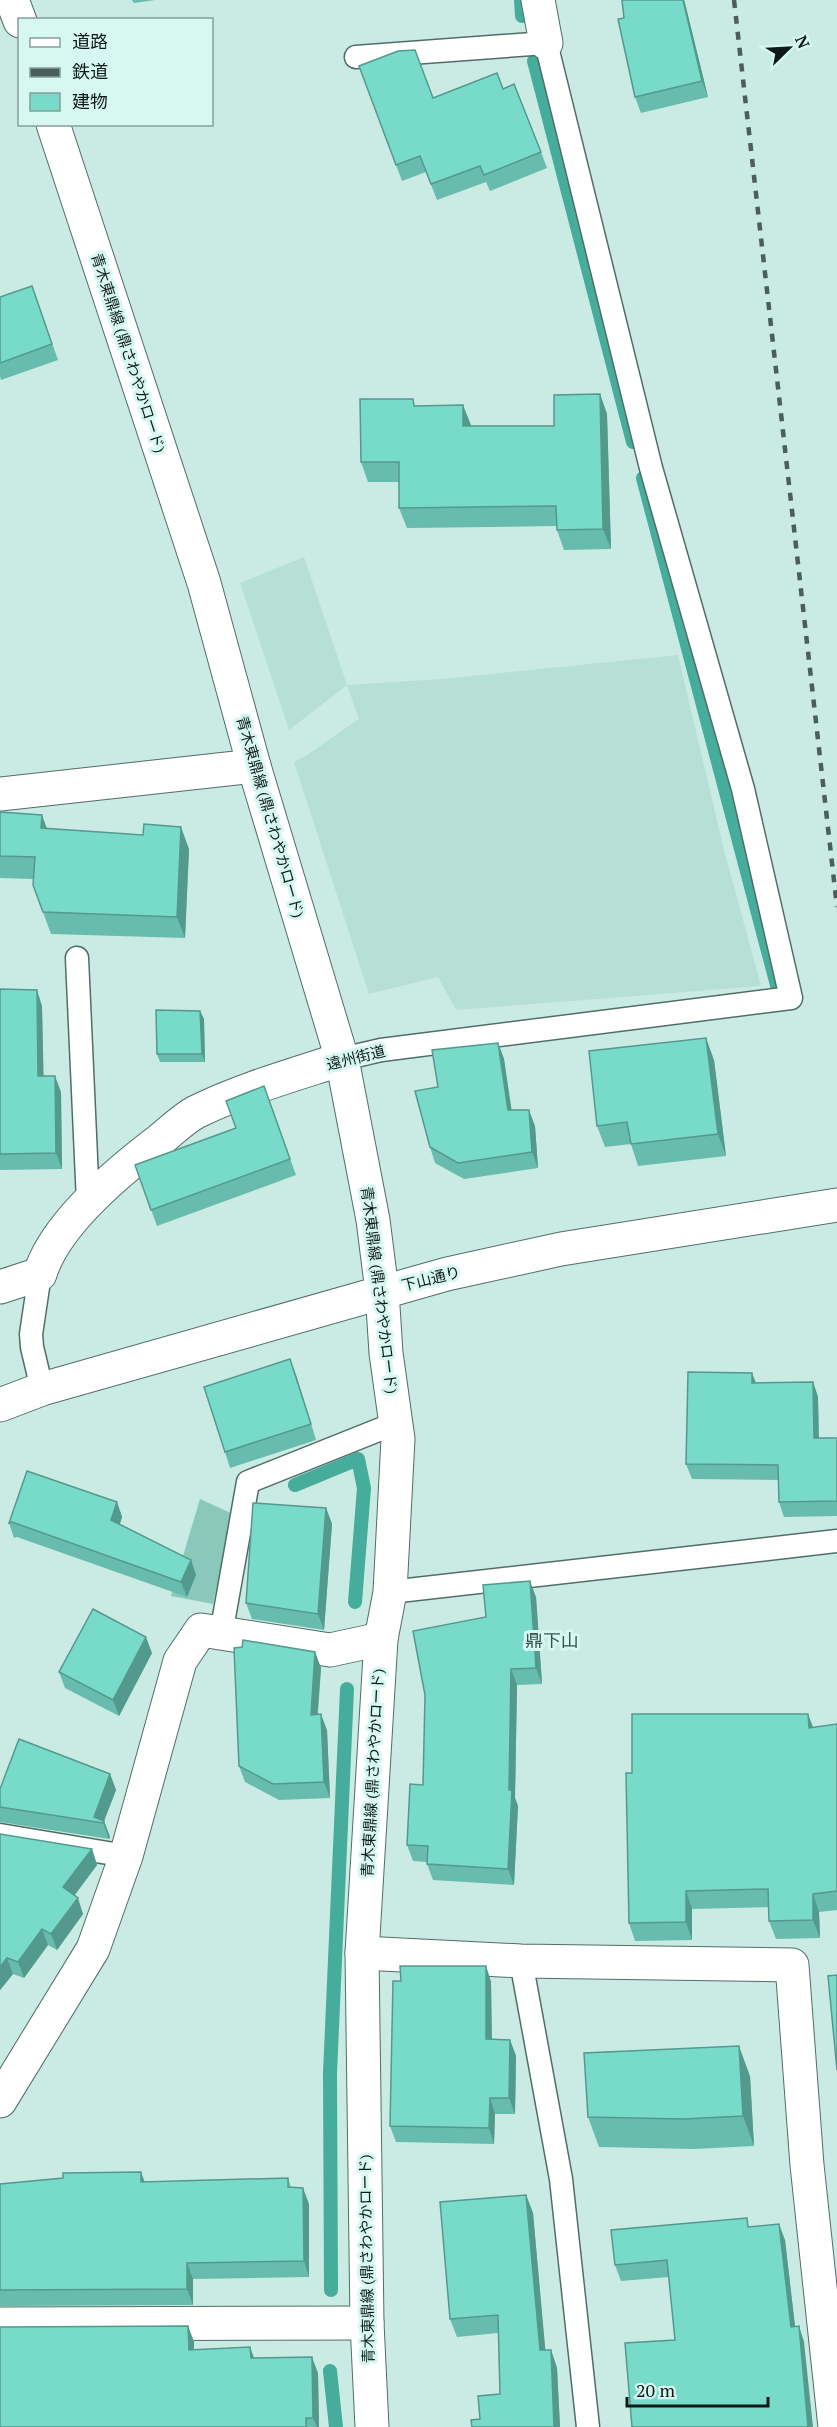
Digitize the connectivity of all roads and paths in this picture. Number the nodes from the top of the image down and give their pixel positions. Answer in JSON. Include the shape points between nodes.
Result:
{"nodes":[{"id":1,"x":538,"y":0,"type":"edge"},
{"id":2,"x":546,"y":44,"type":"junction"},
{"id":3,"x":356,"y":57,"type":"dead end"},
{"id":4,"x":54,"y":126,"type":"edge"},
{"id":5,"x":254,"y":766,"type":"junction"},
{"id":6,"x":0,"y":794,"type":"edge"},
{"id":7,"x":77,"y":958,"type":"dead end"},
{"id":8,"x":342,"y":1059,"type":"junction"},
{"id":9,"x":88,"y":1202,"type":"junction"},
{"id":10,"x":837,"y":1205,"type":"edge"},
{"id":11,"x":40,"y":1274,"type":"junction"},
{"id":12,"x":0,"y":1287,"type":"edge"},
{"id":13,"x":382,"y":1291,"type":"junction"},
{"id":14,"x":42,"y":1389,"type":"junction"},
{"id":15,"x":0,"y":1405,"type":"edge"},
{"id":16,"x":396,"y":1423,"type":"junction"},
{"id":17,"x":837,"y":1541,"type":"edge"},
{"id":18,"x":390,"y":1592,"type":"junction"},
{"id":19,"x":221,"y":1634,"type":"junction"},
{"id":20,"x":381,"y":1639,"type":"junction"},
{"id":21,"x":0,"y":1835,"type":"edge"},
{"id":22,"x":126,"y":1856,"type":"junction"},
{"id":23,"x":362,"y":1953,"type":"junction"},
{"id":24,"x":521,"y":1961,"type":"junction"},
{"id":25,"x":1,"y":2098,"type":"edge"},
{"id":26,"x":367,"y":2323,"type":"junction"},
{"id":27,"x":0,"y":2324,"type":"edge"},
{"id":28,"x":372,"y":2427,"type":"edge"},
{"id":29,"x":588,"y":2427,"type":"edge"},
{"id":30,"x":835,"y":2427,"type":"edge"}],
"edges":[{"from":1,"to":2,"type":"street"},
{"from":2,"to":3,"type":"lane"},
{"from":2,"to":8,"type":"lane","name":"遠州街道","via":[[651,468],[743,789],[791,998],[381,1050]]},
{"from":4,"to":5,"type":"street","name":"青木東鼎線 (鼎さわやかロード)","via":[[204,583]]},
{"from":5,"to":6,"type":"street"},
{"from":5,"to":8,"type":"street","name":"青木東鼎線 (鼎さわやかロード)"},
{"from":7,"to":9,"type":"lane"},
{"from":8,"to":9,"type":"street","name":"遠州街道","via":[[271,1081],[194,1113],[116,1174]]},
{"from":8,"to":13,"type":"street","name":"青木東鼎線 (鼎さわやかロード)","via":[[373,1220]]},
{"from":9,"to":11,"type":"street","name":"遠州街道","via":[[46,1256]]},
{"from":10,"to":13,"type":"street","name":"下山通り","via":[[561,1249]]},
{"from":11,"to":12,"type":"street"},
{"from":11,"to":14,"type":"lane","via":[[31,1334]]},
{"from":13,"to":14,"type":"street","name":"下山通り"},
{"from":13,"to":16,"type":"street","name":"青木東鼎線 (鼎さわやかロード)"},
{"from":14,"to":15,"type":"street","name":"下山通り"},
{"from":16,"to":18,"type":"street","name":"青木東鼎線 (鼎さわやかロード)"},
{"from":16,"to":19,"type":"lane","via":[[248,1482]]},
{"from":17,"to":18,"type":"lane"},
{"from":18,"to":20,"type":"street","name":"青木東鼎線 (鼎さわやかロード)"},
{"from":19,"to":20,"type":"street","via":[[330,1650]]},
{"from":19,"to":22,"type":"street","via":[[201,1630],[180,1661]]},
{"from":20,"to":23,"type":"street","name":"青木東鼎線 (鼎さわやかロード)"},
{"from":21,"to":22,"type":"lane"},
{"from":22,"to":25,"type":"street","via":[[93,1949]]},
{"from":23,"to":24,"type":"street"},
{"from":23,"to":26,"type":"street","name":"青木東鼎線 (鼎さわやかロード)"},
{"from":24,"to":29,"type":"lane","via":[[561,2179]]},
{"from":24,"to":30,"type":"street","via":[[792,1965],[807,2165]]},
{"from":26,"to":27,"type":"street"},
{"from":26,"to":28,"type":"street","name":"青木東鼎線 (鼎さわやかロード)"}]}
